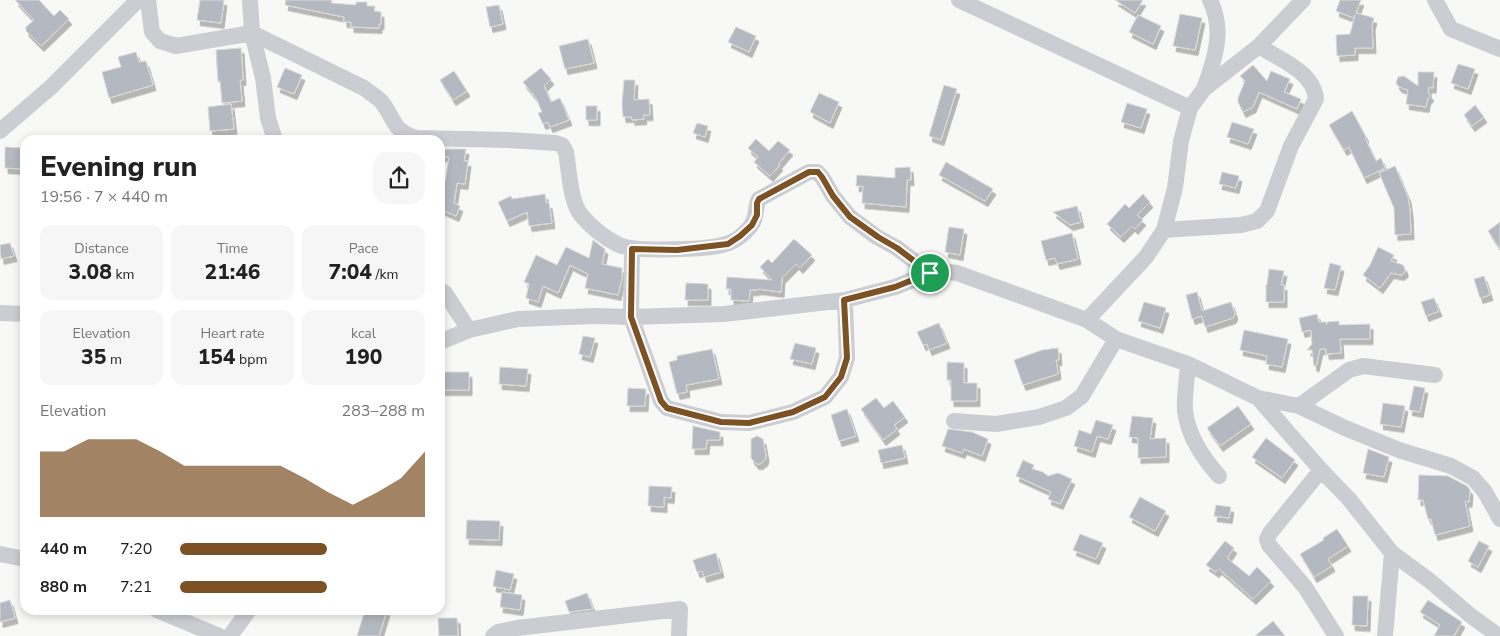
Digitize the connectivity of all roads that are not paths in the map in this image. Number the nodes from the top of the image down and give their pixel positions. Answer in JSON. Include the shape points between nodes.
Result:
{"nodes":[{"id":1,"x":138,"y":0,"type":"edge"},
{"id":2,"x":148,"y":0,"type":"edge"},
{"id":3,"x":250,"y":0,"type":"edge"},
{"id":4,"x":959,"y":0,"type":"edge"},
{"id":5,"x":1210,"y":0,"type":"edge"},
{"id":6,"x":1303,"y":0,"type":"edge"},
{"id":7,"x":1435,"y":0,"type":"edge"},
{"id":8,"x":252,"y":33,"type":"junction"},
{"id":9,"x":1259,"y":46,"type":"junction"},
{"id":10,"x":1500,"y":49,"type":"edge"},
{"id":11,"x":1204,"y":89,"type":"junction"},
{"id":12,"x":1190,"y":108,"type":"junction"},
{"id":13,"x":0,"y":131,"type":"edge"},
{"id":14,"x":273,"y":135,"type":"edge"},
{"id":15,"x":405,"y":135,"type":"edge"},
{"id":16,"x":445,"y":139,"type":"edge"},
{"id":17,"x":1164,"y":230,"type":"junction"},
{"id":18,"x":632,"y":249,"type":"junction"},
{"id":19,"x":930,"y":273,"type":"junction"},
{"id":20,"x":445,"y":293,"type":"edge"},
{"id":21,"x":844,"y":300,"type":"junction"},
{"id":22,"x":0,"y":313,"type":"edge"},
{"id":23,"x":20,"y":314,"type":"edge"},
{"id":24,"x":631,"y":317,"type":"junction"},
{"id":25,"x":1087,"y":320,"type":"junction"},
{"id":26,"x":469,"y":330,"type":"junction"},
{"id":27,"x":1116,"y":339,"type":"junction"},
{"id":28,"x":445,"y":340,"type":"edge"},
{"id":29,"x":1188,"y":364,"type":"junction"},
{"id":30,"x":1436,"y":375,"type":"dead end"},
{"id":31,"x":1258,"y":398,"type":"junction"},
{"id":32,"x":1298,"y":406,"type":"junction"},
{"id":33,"x":954,"y":421,"type":"dead end"},
{"id":34,"x":1322,"y":470,"type":"junction"},
{"id":35,"x":1219,"y":476,"type":"dead end"},
{"id":36,"x":1500,"y":519,"type":"edge"},
{"id":37,"x":1392,"y":553,"type":"junction"},
{"id":38,"x":0,"y":554,"type":"edge"},
{"id":39,"x":20,"y":558,"type":"edge"},
{"id":40,"x":169,"y":615,"type":"edge"},
{"id":41,"x":246,"y":615,"type":"edge"},
{"id":42,"x":219,"y":636,"type":"edge"},
{"id":43,"x":230,"y":636,"type":"edge"},
{"id":44,"x":493,"y":636,"type":"edge"},
{"id":45,"x":679,"y":636,"type":"edge"},
{"id":46,"x":1336,"y":636,"type":"edge"},
{"id":47,"x":1385,"y":636,"type":"edge"},
{"id":48,"x":1499,"y":636,"type":"edge"}],
"edges":[{"from":1,"to":13,"type":"street","via":[[51,87]]},
{"from":2,"to":8,"type":"street","via":[[152,32],[160,41],[176,46]]},
{"from":3,"to":8,"type":"street"},
{"from":4,"to":12,"type":"street"},
{"from":5,"to":11,"type":"street","via":[[1218,30],[1216,56]]},
{"from":6,"to":9,"type":"street"},
{"from":7,"to":10,"type":"street","via":[[1451,29]]},
{"from":8,"to":14,"type":"street"},
{"from":8,"to":15,"type":"street","via":[[364,88],[380,100]]},
{"from":9,"to":11,"type":"street"},
{"from":9,"to":17,"type":"street","via":[[1301,72],[1313,84],[1316,99],[1291,146],[1267,211],[1257,221],[1241,225]]},
{"from":11,"to":12,"type":"street"},
{"from":12,"to":17,"type":"street","via":[[1180,142],[1175,188]]},
{"from":16,"to":18,"type":"street","via":[[562,145],[579,213],[596,230]]},
{"from":17,"to":25,"type":"street","via":[[1146,257]]},
{"from":18,"to":19,"type":"street","via":[[677,250],[728,244],[752,225],[759,199],[809,172],[818,172],[850,217]]},
{"from":18,"to":24,"type":"street"},
{"from":19,"to":21,"type":"street","via":[[895,287]]},
{"from":19,"to":25,"type":"street","via":[[957,273]]},
{"from":20,"to":26,"type":"street"},
{"from":21,"to":24,"type":"street","via":[[724,314]]},
{"from":21,"to":24,"type":"street","via":[[847,358],[841,377],[825,397],[793,412],[749,423],[721,422],[667,408],[661,401]]},
{"from":22,"to":23,"type":"street"},
{"from":24,"to":26,"type":"street","via":[[518,319]]},
{"from":25,"to":27,"type":"street"},
{"from":26,"to":28,"type":"street"},
{"from":27,"to":29,"type":"street"},
{"from":27,"to":33,"type":"street","via":[[1082,396],[1066,408],[1039,417],[996,424]]},
{"from":29,"to":31,"type":"street"},
{"from":29,"to":35,"type":"street","via":[[1185,411],[1190,435]]},
{"from":30,"to":32,"type":"street","via":[[1363,366],[1349,370]]},
{"from":31,"to":32,"type":"street"},
{"from":31,"to":34,"type":"street"},
{"from":32,"to":36,"type":"street","via":[[1399,450],[1451,466],[1473,478],[1486,492]]},
{"from":34,"to":37,"type":"street"},
{"from":34,"to":46,"type":"street","via":[[1267,539],[1268,545],[1305,587]]},
{"from":37,"to":47,"type":"street"},
{"from":37,"to":48,"type":"street"},
{"from":38,"to":39,"type":"street"},
{"from":40,"to":42,"type":"street"},
{"from":41,"to":43,"type":"street"},
{"from":44,"to":45,"type":"street","via":[[517,628],[680,609]]}]}
